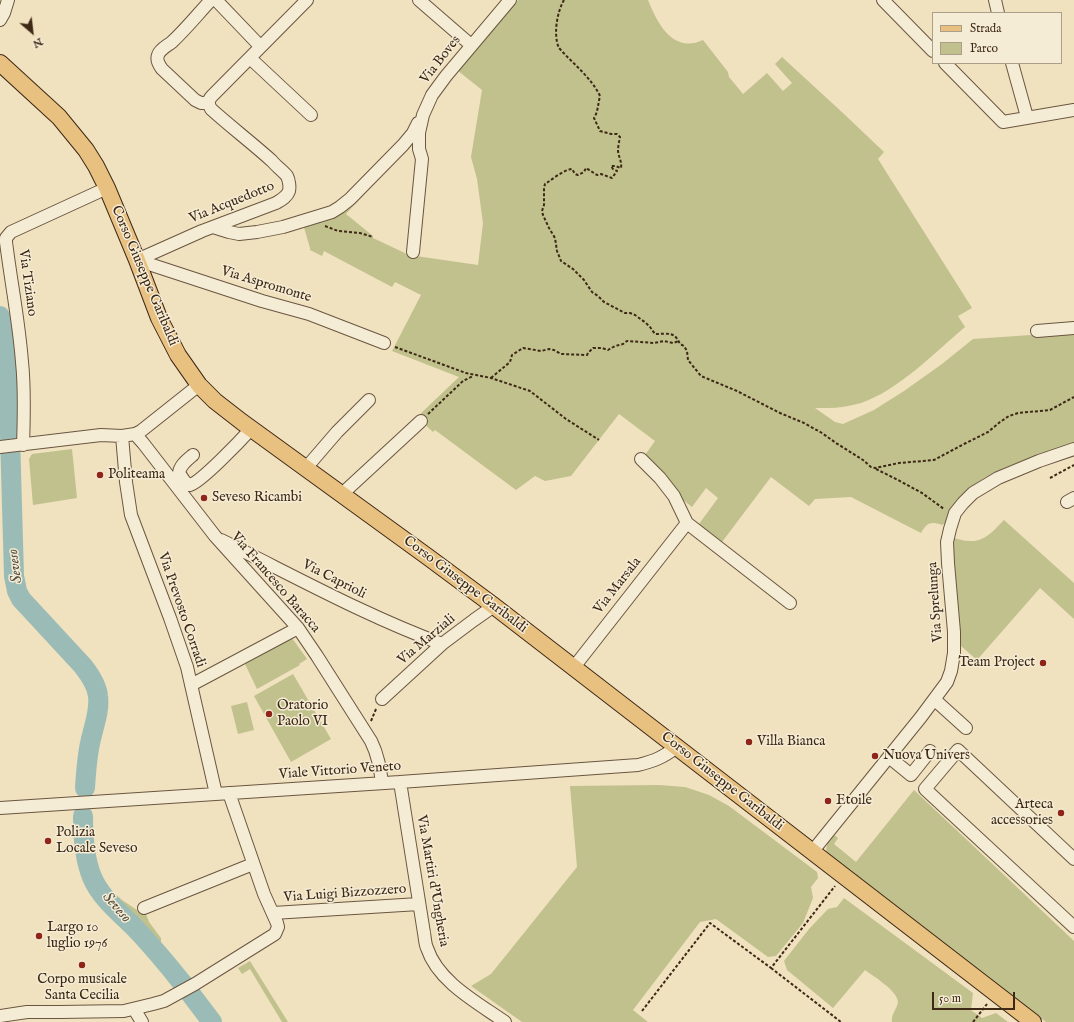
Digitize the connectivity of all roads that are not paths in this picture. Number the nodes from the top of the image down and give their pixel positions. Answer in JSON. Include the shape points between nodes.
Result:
{"nodes":[{"id":1,"x":8,"y":0,"type":"edge"},
{"id":2,"x":211,"y":0,"type":"edge"},
{"id":3,"x":216,"y":0,"type":"edge"},
{"id":4,"x":307,"y":0,"type":"edge"},
{"id":5,"x":419,"y":0,"type":"edge"},
{"id":6,"x":510,"y":0,"type":"edge"},
{"id":7,"x":883,"y":0,"type":"edge"},
{"id":8,"x":995,"y":0,"type":"edge"},
{"id":9,"x":998,"y":12,"type":"edge"},
{"id":10,"x":0,"y":20,"type":"edge"},
{"id":11,"x":471,"y":45,"type":"junction"},
{"id":12,"x":260,"y":46,"type":"junction"},
{"id":13,"x":932,"y":50,"type":"edge"},
{"id":14,"x":250,"y":58,"type":"junction"},
{"id":15,"x":0,"y":63,"type":"edge"},
{"id":16,"x":946,"y":64,"type":"edge"},
{"id":17,"x":1012,"y":64,"type":"edge"},
{"id":18,"x":209,"y":103,"type":"junction"},
{"id":19,"x":1074,"y":110,"type":"edge"},
{"id":20,"x":311,"y":115,"type":"dead end"},
{"id":21,"x":423,"y":115,"type":"junction"},
{"id":22,"x":1027,"y":118,"type":"junction"},
{"id":23,"x":107,"y":188,"type":"junction"},
{"id":24,"x":213,"y":227,"type":"junction"},
{"id":25,"x":412,"y":252,"type":"dead end"},
{"id":26,"x":137,"y":260,"type":"junction"},
{"id":27,"x":1074,"y":328,"type":"edge"},
{"id":28,"x":1036,"y":331,"type":"dead end"},
{"id":29,"x":384,"y":343,"type":"road end"},
{"id":30,"x":199,"y":385,"type":"junction"},
{"id":31,"x":368,"y":400,"type":"dead end"},
{"id":32,"x":421,"y":420,"type":"road end"},
{"id":33,"x":251,"y":429,"type":"junction"},
{"id":34,"x":135,"y":434,"type":"junction"},
{"id":35,"x":122,"y":436,"type":"junction"},
{"id":36,"x":20,"y":445,"type":"junction"},
{"id":37,"x":0,"y":447,"type":"edge"},
{"id":38,"x":1074,"y":449,"type":"edge"},
{"id":39,"x":193,"y":455,"type":"dead end"},
{"id":40,"x":642,"y":459,"type":"dead end"},
{"id":41,"x":306,"y":468,"type":"junction"},
{"id":42,"x":342,"y":494,"type":"junction"},
{"id":43,"x":687,"y":523,"type":"junction"},
{"id":44,"x":215,"y":536,"type":"junction"},
{"id":45,"x":790,"y":603,"type":"dead end"},
{"id":46,"x":494,"y":606,"type":"junction"},
{"id":47,"x":298,"y":628,"type":"junction"},
{"id":48,"x":442,"y":644,"type":"junction"},
{"id":49,"x":574,"y":667,"type":"junction"},
{"id":50,"x":191,"y":685,"type":"junction"},
{"id":51,"x":382,"y":699,"type":"road end"},
{"id":52,"x":935,"y":700,"type":"junction"},
{"id":53,"x":966,"y":728,"type":"dead end"},
{"id":54,"x":677,"y":747,"type":"junction"},
{"id":55,"x":930,"y":751,"type":"dead end"},
{"id":56,"x":889,"y":757,"type":"junction"},
{"id":57,"x":400,"y":782,"type":"junction"},
{"id":58,"x":382,"y":783,"type":"junction"},
{"id":59,"x":229,"y":793,"type":"junction"},
{"id":60,"x":216,"y":794,"type":"junction"},
{"id":61,"x":0,"y":808,"type":"edge"},
{"id":62,"x":812,"y":852,"type":"junction"},
{"id":63,"x":1074,"y":859,"type":"edge"},
{"id":64,"x":253,"y":864,"type":"junction"},
{"id":65,"x":419,"y":904,"type":"junction"},
{"id":66,"x":144,"y":908,"type":"dead end"},
{"id":67,"x":273,"y":914,"type":"junction"},
{"id":68,"x":1074,"y":927,"type":"edge"},
{"id":69,"x":134,"y":1009,"type":"junction"},
{"id":70,"x":0,"y":1016,"type":"edge"},
{"id":71,"x":501,"y":1021,"type":"edge"},
{"id":72,"x":142,"y":1022,"type":"edge"},
{"id":73,"x":1033,"y":1022,"type":"edge"}],
"edges":[{"from":1,"to":10,"type":"street"},
{"from":2,"to":18,"type":"street","via":[[172,42],[160,51],[157,60],[162,69],[195,100]]},
{"from":3,"to":12,"type":"street"},
{"from":4,"to":12,"type":"street"},
{"from":5,"to":11,"type":"street"},
{"from":6,"to":11,"type":"street","name":"Via Boves"},
{"from":7,"to":13,"type":"street"},
{"from":8,"to":9,"type":"street"},
{"from":11,"to":21,"type":"street","name":"Via Boves","via":[[432,95]]},
{"from":12,"to":14,"type":"street"},
{"from":14,"to":18,"type":"street","via":[[211,97]]},
{"from":14,"to":20,"type":"street"},
{"from":15,"to":23,"type":"main road","name":"Corso Giuseppe Garibaldi","via":[[72,132],[86,150]]},
{"from":16,"to":22,"type":"street","via":[[1003,122]]},
{"from":17,"to":22,"type":"street"},
{"from":18,"to":24,"type":"street","name":"Via Acquedotto","via":[[211,109],[283,172],[290,187],[287,195],[276,203]]},
{"from":19,"to":22,"type":"street"},
{"from":21,"to":24,"type":"street","via":[[403,145],[350,199],[332,212],[257,232],[239,234]]},
{"from":21,"to":25,"type":"street","name":"Via Boves","via":[[419,133],[422,159]]},
{"from":23,"to":26,"type":"main road","name":"Corso Giuseppe Garibaldi"},
{"from":23,"to":36,"type":"street","name":"Via Tiziano","via":[[12,232],[6,238],[18,322],[24,390]]},
{"from":24,"to":26,"type":"street","name":"Via Acquedotto"},
{"from":26,"to":29,"type":"street","name":"Via Aspromonte","via":[[309,314]]},
{"from":26,"to":30,"type":"main road","name":"Corso Giuseppe Garibaldi","via":[[159,318],[178,355]]},
{"from":27,"to":28,"type":"street"},
{"from":30,"to":33,"type":"main road","name":"Corso Giuseppe Garibaldi","via":[[227,412]]},
{"from":30,"to":34,"type":"street"},
{"from":31,"to":41,"type":"street"},
{"from":32,"to":42,"type":"street"},
{"from":33,"to":39,"type":"street","via":[[210,470],[190,485],[179,473]]},
{"from":33,"to":41,"type":"main road","name":"Corso Giuseppe Garibaldi"},
{"from":34,"to":35,"type":"street"},
{"from":34,"to":44,"type":"street","name":"Via Francesco Baracca"},
{"from":35,"to":36,"type":"street","via":[[101,435]]},
{"from":35,"to":50,"type":"street","name":"Via Prevosto Corradi","via":[[132,515],[187,667]]},
{"from":36,"to":37,"type":"street"},
{"from":38,"to":52,"type":"street","name":"Via Sprelunga","via":[[1039,460],[998,478],[973,493],[954,516],[947,542],[954,653],[947,682]]},
{"from":40,"to":43,"type":"street","via":[[674,496]]},
{"from":41,"to":42,"type":"main road","name":"Corso Giuseppe Garibaldi"},
{"from":42,"to":46,"type":"main road","name":"Corso Giuseppe Garibaldi"},
{"from":43,"to":45,"type":"street"},
{"from":43,"to":49,"type":"street","name":"Via Marsala"},
{"from":44,"to":47,"type":"street","name":"Via Francesco Baracca"},
{"from":44,"to":48,"type":"street","name":"Via Caprioli","via":[[371,615]]},
{"from":46,"to":48,"type":"street","name":"Via Marziali"},
{"from":46,"to":49,"type":"main road","name":"Corso Giuseppe Garibaldi"},
{"from":47,"to":50,"type":"street"},
{"from":47,"to":58,"type":"street","name":"Via Francesco Baracca","via":[[367,735],[375,750]]},
{"from":48,"to":51,"type":"street","name":"Via Marziali"},
{"from":49,"to":54,"type":"main road","name":"Corso Giuseppe Garibaldi"},
{"from":50,"to":60,"type":"street","name":"Via Prevosto Corradi"},
{"from":52,"to":53,"type":"street"},
{"from":52,"to":56,"type":"street","name":"Via Sprelunga"},
{"from":54,"to":57,"type":"street","name":"Viale Vittorio Veneto","via":[[657,760],[638,766]]},
{"from":54,"to":62,"type":"main road","name":"Corso Giuseppe Garibaldi"},
{"from":55,"to":56,"type":"street","via":[[911,775]]},
{"from":56,"to":62,"type":"street","name":"Via Sprelunga"},
{"from":57,"to":58,"type":"street","name":"Viale Vittorio Veneto"},
{"from":57,"to":65,"type":"street","name":"Via Martiri d'Ungheria"},
{"from":58,"to":59,"type":"street","name":"Viale Vittorio Veneto"},
{"from":59,"to":60,"type":"street","name":"Viale Vittorio Veneto"},
{"from":59,"to":64,"type":"street"},
{"from":60,"to":61,"type":"street","name":"Viale Vittorio Veneto"},
{"from":62,"to":73,"type":"main road","name":"Corso Giuseppe Garibaldi"},
{"from":63,"to":68,"type":"street","via":[[958,750],[925,790]]},
{"from":64,"to":66,"type":"street"},
{"from":64,"to":67,"type":"street"},
{"from":65,"to":67,"type":"street","name":"Via Luigi Bizzozzero"},
{"from":65,"to":71,"type":"street","name":"Via Martiri d'Ungheria","via":[[427,949],[441,973]]},
{"from":67,"to":69,"type":"street","via":[[278,927],[273,936],[164,1001]]},
{"from":69,"to":70,"type":"street","via":[[112,1012],[27,1012]]},
{"from":69,"to":72,"type":"street"}]}
